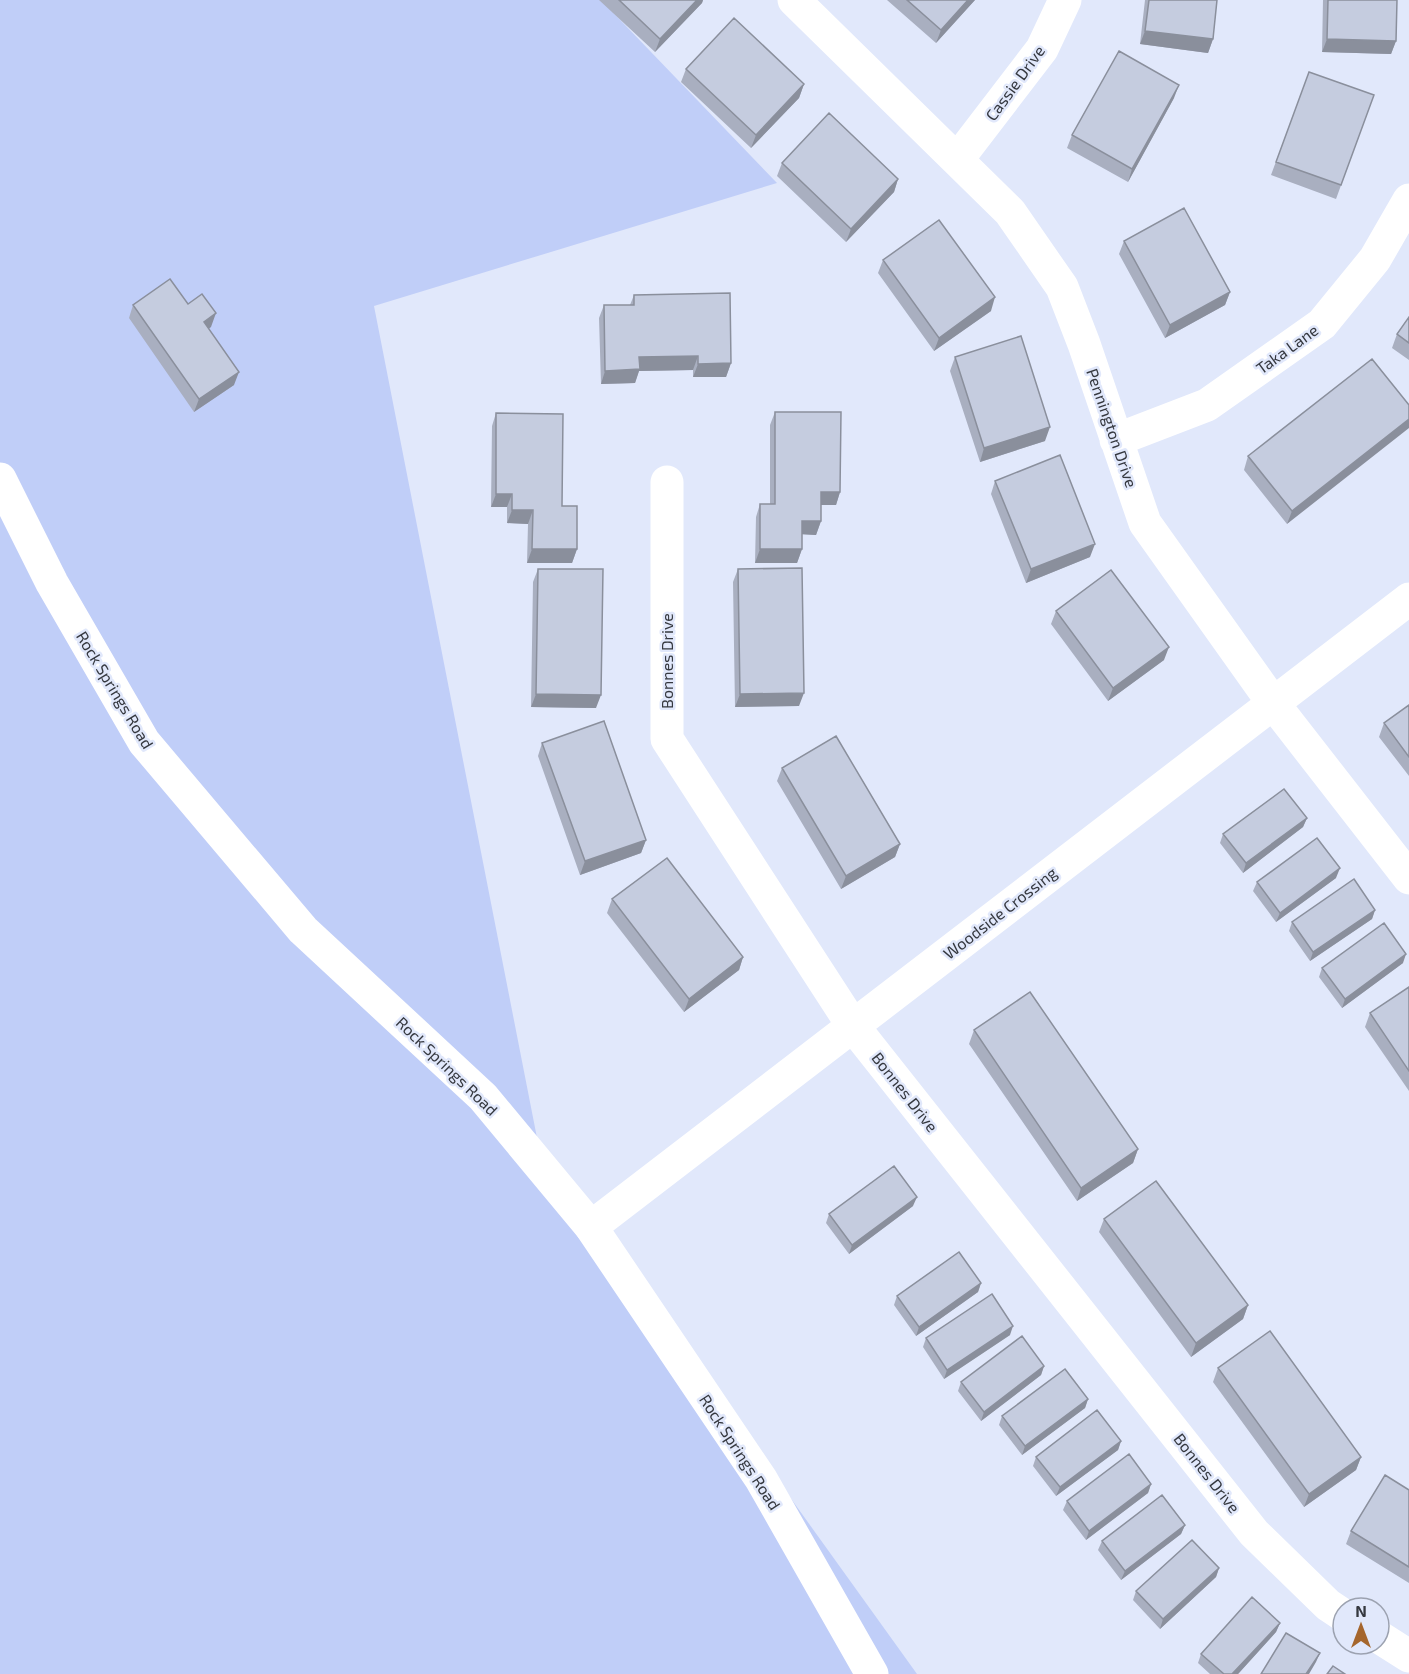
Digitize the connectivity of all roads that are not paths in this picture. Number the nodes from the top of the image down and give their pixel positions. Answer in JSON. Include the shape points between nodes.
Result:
{"nodes":[{"id":1,"x":794,"y":0,"type":"edge"},
{"id":2,"x":1065,"y":0,"type":"edge"},
{"id":3,"x":957,"y":160,"type":"junction"},
{"id":4,"x":1409,"y":200,"type":"edge"},
{"id":5,"x":1116,"y":440,"type":"junction"},
{"id":6,"x":0,"y":479,"type":"edge"},
{"id":7,"x":667,"y":482,"type":"dead end"},
{"id":8,"x":1409,"y":599,"type":"edge"},
{"id":9,"x":1274,"y":703,"type":"junction"},
{"id":10,"x":1409,"y":878,"type":"edge"},
{"id":11,"x":853,"y":1026,"type":"junction"},
{"id":12,"x":591,"y":1227,"type":"junction"},
{"id":13,"x":1331,"y":1607,"type":"edge"},
{"id":14,"x":1391,"y":1645,"type":"edge"},
{"id":15,"x":1409,"y":1656,"type":"edge"},
{"id":16,"x":872,"y":1674,"type":"edge"}],
"edges":[{"from":1,"to":3,"type":"street","name":"Pennington Drive"},
{"from":2,"to":3,"type":"street","name":"Cassie Drive","via":[[1042,49]]},
{"from":3,"to":5,"type":"street","name":"Pennington Drive","via":[[1010,212],[1062,286]]},
{"from":4,"to":5,"type":"street","name":"Taka Lane","via":[[1375,259],[1322,324],[1207,405]]},
{"from":5,"to":9,"type":"street","name":"Pennington Drive","via":[[1145,523]]},
{"from":6,"to":12,"type":"street","name":"Rock Springs Road","via":[[52,583],[144,742],[303,930],[483,1097]]},
{"from":7,"to":11,"type":"street","name":"Bonnes Drive","via":[[667,739]]},
{"from":8,"to":9,"type":"street","name":"Woodside Crossing"},
{"from":9,"to":10,"type":"street","name":"Pennington Drive"},
{"from":9,"to":11,"type":"street","name":"Woodside Crossing"},
{"from":11,"to":12,"type":"street","name":"Woodside Crossing"},
{"from":11,"to":13,"type":"street","name":"Bonnes Drive","via":[[1254,1533]]},
{"from":12,"to":16,"type":"street","name":"Rock Springs Road","via":[[761,1479]]},
{"from":14,"to":15,"type":"street"}]}
